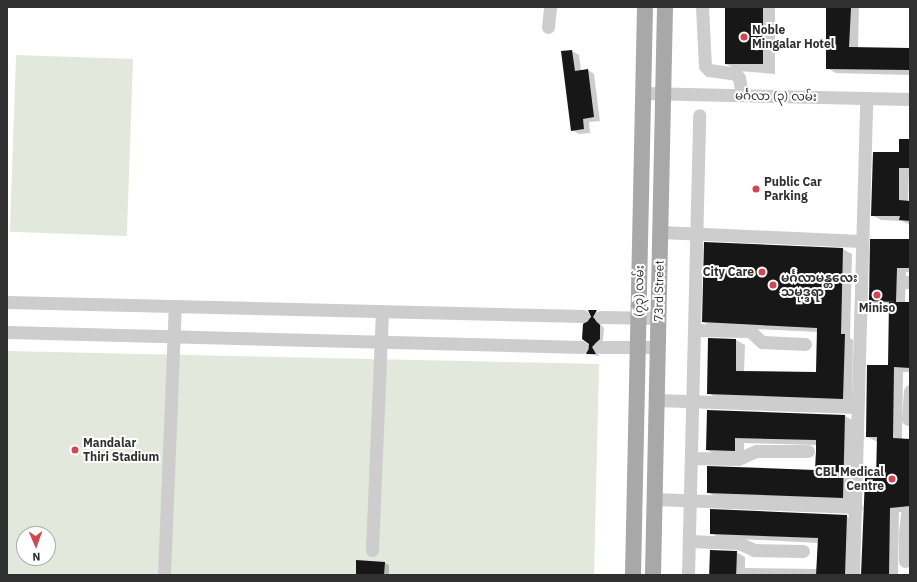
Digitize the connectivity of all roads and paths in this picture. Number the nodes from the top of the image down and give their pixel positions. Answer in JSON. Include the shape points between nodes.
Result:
{"nodes":[{"id":1,"x":550,"y":7,"type":"edge"},
{"id":2,"x":645,"y":7,"type":"edge"},
{"id":3,"x":665,"y":7,"type":"edge"},
{"id":4,"x":702,"y":7,"type":"edge"},
{"id":5,"x":548,"y":27,"type":"dead end"},
{"id":6,"x":643,"y":93,"type":"junction"},
{"id":7,"x":664,"y":93,"type":"junction"},
{"id":8,"x":742,"y":95,"type":"junction"},
{"id":9,"x":866,"y":98,"type":"junction"},
{"id":10,"x":910,"y":99,"type":"edge"},
{"id":11,"x":699,"y":115,"type":"dead end"},
{"id":12,"x":661,"y":232,"type":"junction"},
{"id":13,"x":697,"y":233,"type":"junction"},
{"id":14,"x":861,"y":241,"type":"junction"},
{"id":15,"x":7,"y":302,"type":"edge"},
{"id":16,"x":175,"y":306,"type":"junction"},
{"id":17,"x":382,"y":311,"type":"junction"},
{"id":18,"x":583,"y":316,"type":"dead end"},
{"id":19,"x":601,"y":317,"type":"dead end"},
{"id":20,"x":638,"y":318,"type":"junction"},
{"id":21,"x":658,"y":318,"type":"junction"},
{"id":22,"x":695,"y":330,"type":"junction"},
{"id":23,"x":7,"y":332,"type":"edge"},
{"id":24,"x":174,"y":337,"type":"junction"},
{"id":25,"x":380,"y":343,"type":"junction"},
{"id":26,"x":805,"y":344,"type":"dead end"},
{"id":27,"x":582,"y":347,"type":"dead end"},
{"id":28,"x":600,"y":347,"type":"dead end"},
{"id":29,"x":658,"y":347,"type":"junction"},
{"id":30,"x":637,"y":348,"type":"junction"},
{"id":31,"x":910,"y":391,"type":"edge"},
{"id":32,"x":657,"y":400,"type":"junction"},
{"id":33,"x":693,"y":402,"type":"junction"},
{"id":34,"x":857,"y":407,"type":"junction"},
{"id":35,"x":908,"y":419,"type":"dead end"},
{"id":36,"x":808,"y":451,"type":"dead end"},
{"id":37,"x":690,"y":458,"type":"junction"},
{"id":38,"x":655,"y":499,"type":"junction"},
{"id":39,"x":689,"y":499,"type":"junction"},
{"id":40,"x":856,"y":507,"type":"junction"},
{"id":41,"x":910,"y":514,"type":"edge"},
{"id":42,"x":689,"y":541,"type":"junction"},
{"id":43,"x":372,"y":550,"type":"dead end"},
{"id":44,"x":803,"y":551,"type":"dead end"},
{"id":45,"x":905,"y":561,"type":"dead end"},
{"id":46,"x":164,"y":575,"type":"edge"},
{"id":47,"x":633,"y":575,"type":"edge"},
{"id":48,"x":653,"y":575,"type":"edge"},
{"id":49,"x":688,"y":575,"type":"edge"},
{"id":50,"x":852,"y":575,"type":"edge"}],
"edges":[{"from":1,"to":5,"type":"street"},
{"from":2,"to":6,"type":"main road","name":"(၇၃) လမ်း"},
{"from":3,"to":7,"type":"main road","name":"73rd Street"},
{"from":4,"to":8,"type":"street","via":[[705,66],[709,70],[736,74]]},
{"from":6,"to":7,"type":"street","name":"မင်္ဂလာ (၃) လမ်း"},
{"from":6,"to":20,"type":"main road","name":"(၇၃) လမ်း"},
{"from":7,"to":8,"type":"street","name":"မင်္ဂလာ (၃) လမ်း"},
{"from":7,"to":12,"type":"main road","name":"73rd Street"},
{"from":8,"to":9,"type":"street","name":"မင်္ဂလာ (၃) လမ်း"},
{"from":9,"to":10,"type":"street","name":"မင်္ဂလာ (၃) လမ်း"},
{"from":9,"to":14,"type":"street"},
{"from":11,"to":13,"type":"street"},
{"from":12,"to":13,"type":"street"},
{"from":12,"to":21,"type":"main road","name":"73rd Street"},
{"from":13,"to":14,"type":"street"},
{"from":13,"to":22,"type":"street"},
{"from":14,"to":34,"type":"street"},
{"from":15,"to":16,"type":"street"},
{"from":16,"to":17,"type":"street"},
{"from":16,"to":24,"type":"street"},
{"from":17,"to":18,"type":"street"},
{"from":17,"to":25,"type":"street"},
{"from":19,"to":20,"type":"street"},
{"from":20,"to":21,"type":"street"},
{"from":20,"to":30,"type":"main road","name":"(၇၃) လမ်း"},
{"from":21,"to":29,"type":"main road","name":"73rd Street"},
{"from":22,"to":26,"type":"street","via":[[750,331],[762,342]]},
{"from":22,"to":33,"type":"street"},
{"from":23,"to":24,"type":"street"},
{"from":24,"to":25,"type":"street"},
{"from":24,"to":46,"type":"street"},
{"from":25,"to":27,"type":"street"},
{"from":25,"to":43,"type":"street"},
{"from":28,"to":30,"type":"street"},
{"from":29,"to":30,"type":"street"},
{"from":29,"to":32,"type":"main road","name":"73rd Street"},
{"from":30,"to":47,"type":"main road","name":"(၇၃) လမ်း"},
{"from":31,"to":35,"type":"street"},
{"from":32,"to":33,"type":"street"},
{"from":32,"to":38,"type":"main road","name":"73rd Street"},
{"from":33,"to":34,"type":"street"},
{"from":33,"to":37,"type":"street"},
{"from":34,"to":40,"type":"street"},
{"from":36,"to":37,"type":"street","via":[[756,451],[738,459]]},
{"from":37,"to":39,"type":"street"},
{"from":38,"to":39,"type":"street"},
{"from":38,"to":48,"type":"main road","name":"73rd Street"},
{"from":39,"to":40,"type":"street"},
{"from":39,"to":42,"type":"street"},
{"from":40,"to":50,"type":"street"},
{"from":41,"to":45,"type":"street","via":[[907,515],[905,533]]},
{"from":42,"to":44,"type":"street","via":[[739,542],[754,550]]},
{"from":42,"to":49,"type":"street"}]}
